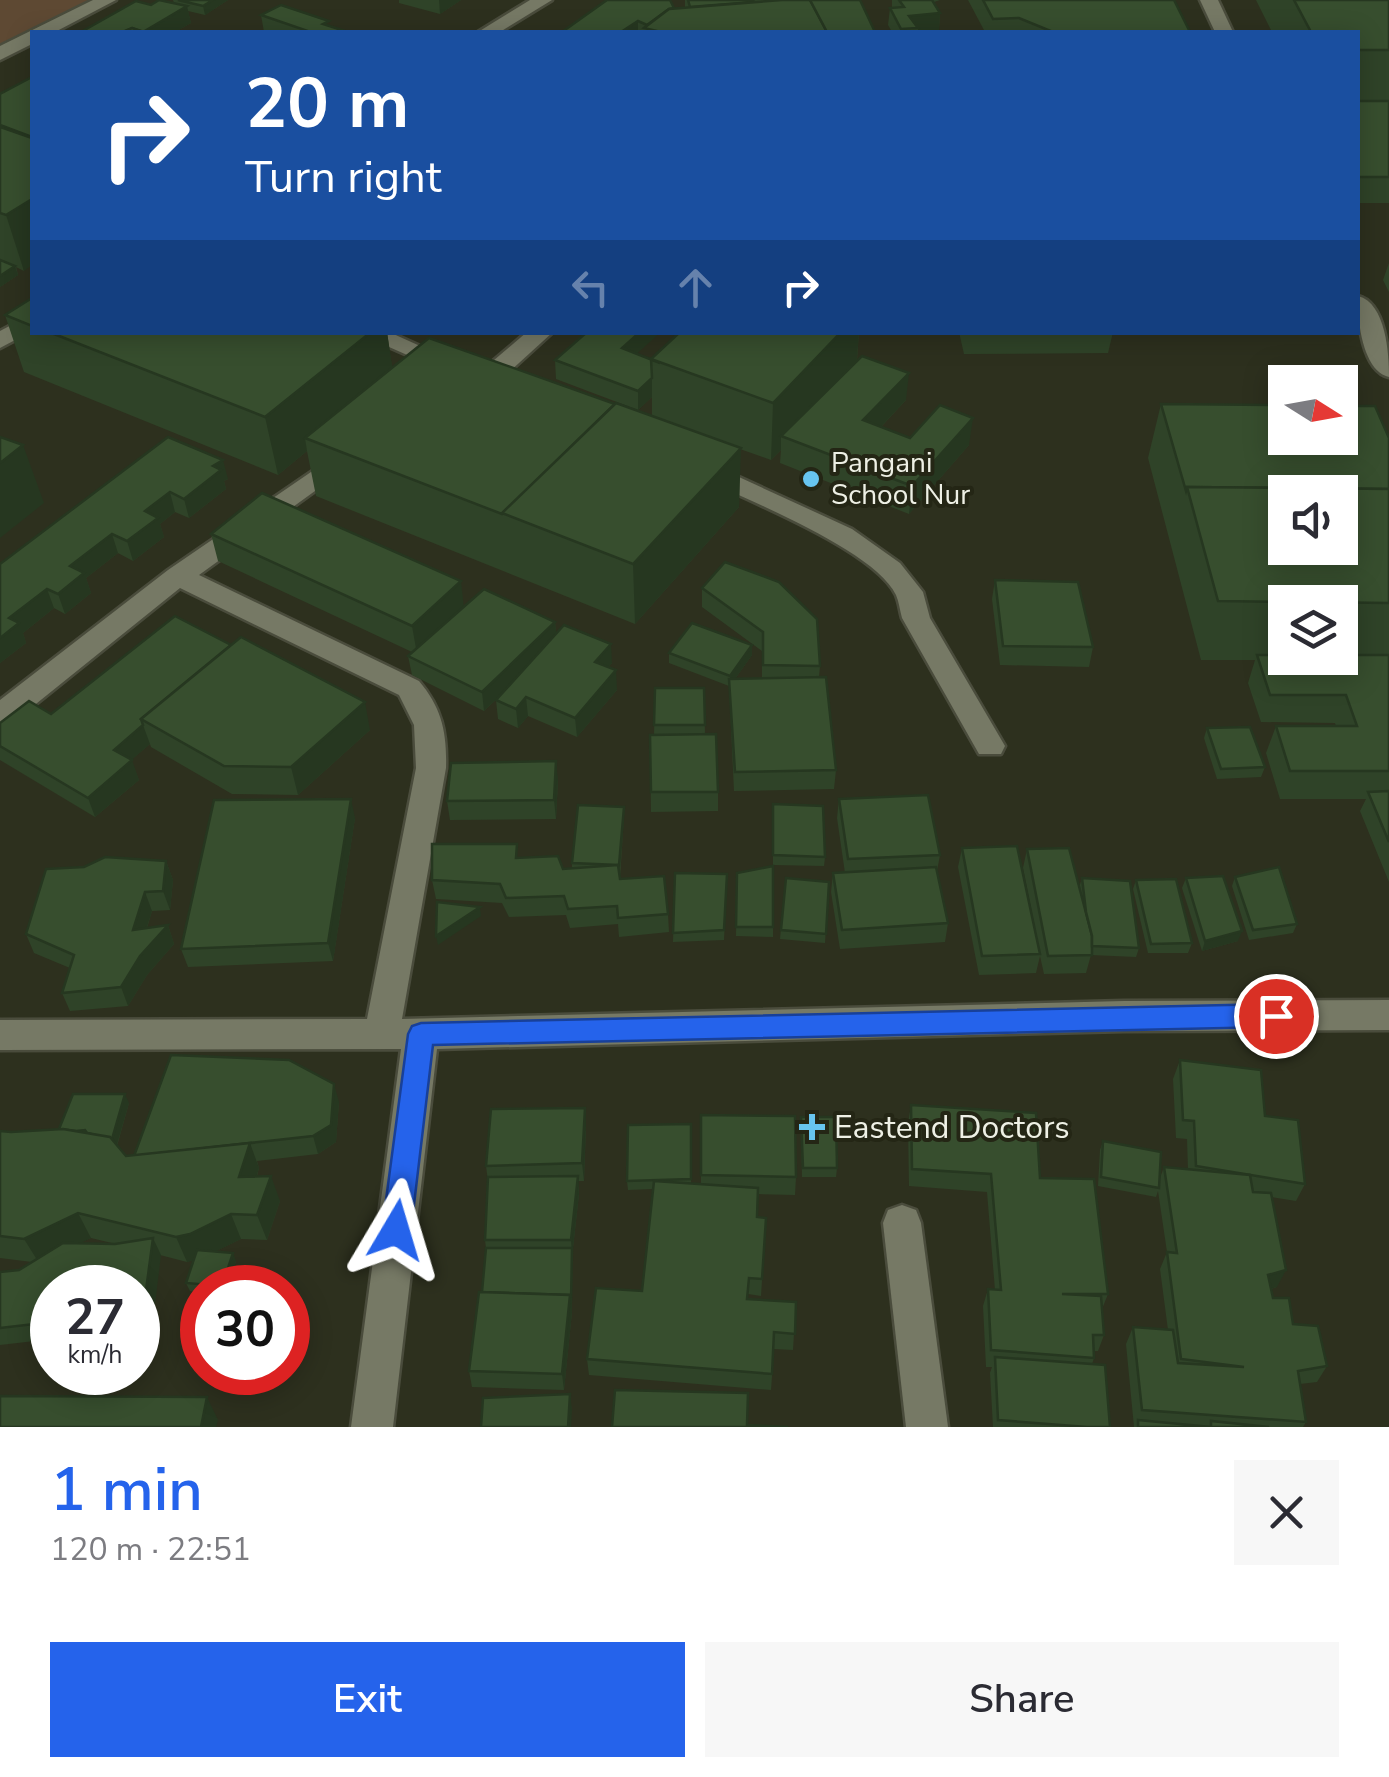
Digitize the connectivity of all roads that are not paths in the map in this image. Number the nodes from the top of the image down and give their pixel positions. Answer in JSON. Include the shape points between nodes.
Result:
{"nodes":[{"id":1,"x":107,"y":0,"type":"edge"},
{"id":2,"x":543,"y":0,"type":"edge"},
{"id":3,"x":1210,"y":0,"type":"edge"},
{"id":4,"x":46,"y":30,"type":"edge"},
{"id":5,"x":490,"y":30,"type":"edge"},
{"id":6,"x":1223,"y":30,"type":"edge"},
{"id":7,"x":30,"y":38,"type":"edge"},
{"id":8,"x":0,"y":54,"type":"edge"},
{"id":9,"x":1360,"y":308,"type":"edge"},
{"id":10,"x":30,"y":322,"type":"edge"},
{"id":11,"x":374,"y":335,"type":"edge"},
{"id":12,"x":537,"y":335,"type":"edge"},
{"id":13,"x":0,"y":341,"type":"edge"},
{"id":14,"x":1389,"y":370,"type":"edge"},
{"id":15,"x":478,"y":374,"type":"junction"},
{"id":16,"x":524,"y":392,"type":"edge"},
{"id":17,"x":434,"y":393,"type":"edge"},
{"id":18,"x":370,"y":439,"type":"edge"},
{"id":19,"x":679,"y":459,"type":"edge"},
{"id":20,"x":178,"y":576,"type":"junction"},
{"id":21,"x":0,"y":716,"type":"edge"},
{"id":22,"x":990,"y":746,"type":"dead end"},
{"id":23,"x":1389,"y":1015,"type":"edge"},
{"id":24,"x":382,"y":1034,"type":"junction"},
{"id":25,"x":421,"y":1034,"type":"junction"},
{"id":26,"x":0,"y":1035,"type":"edge"},
{"id":27,"x":902,"y":1223,"type":"dead end"},
{"id":28,"x":372,"y":1427,"type":"edge"},
{"id":29,"x":927,"y":1427,"type":"edge"}],
"edges":[{"from":1,"to":4,"type":"street"},
{"from":2,"to":5,"type":"street"},
{"from":3,"to":6,"type":"street"},
{"from":7,"to":8,"type":"street"},
{"from":9,"to":14,"type":"street"},
{"from":10,"to":13,"type":"street"},
{"from":11,"to":15,"type":"street"},
{"from":12,"to":15,"type":"street"},
{"from":15,"to":16,"type":"street"},
{"from":15,"to":17,"type":"street"},
{"from":18,"to":20,"type":"street"},
{"from":19,"to":22,"type":"street","via":[[770,497],[890,569],[909,592],[916,618]]},
{"from":20,"to":21,"type":"street"},
{"from":20,"to":24,"type":"street","via":[[409,688],[425,705],[431,768]]},
{"from":23,"to":25,"type":"street"},
{"from":24,"to":25,"type":"street"},
{"from":24,"to":26,"type":"street"},
{"from":25,"to":28,"type":"street"},
{"from":27,"to":29,"type":"street"}]}
